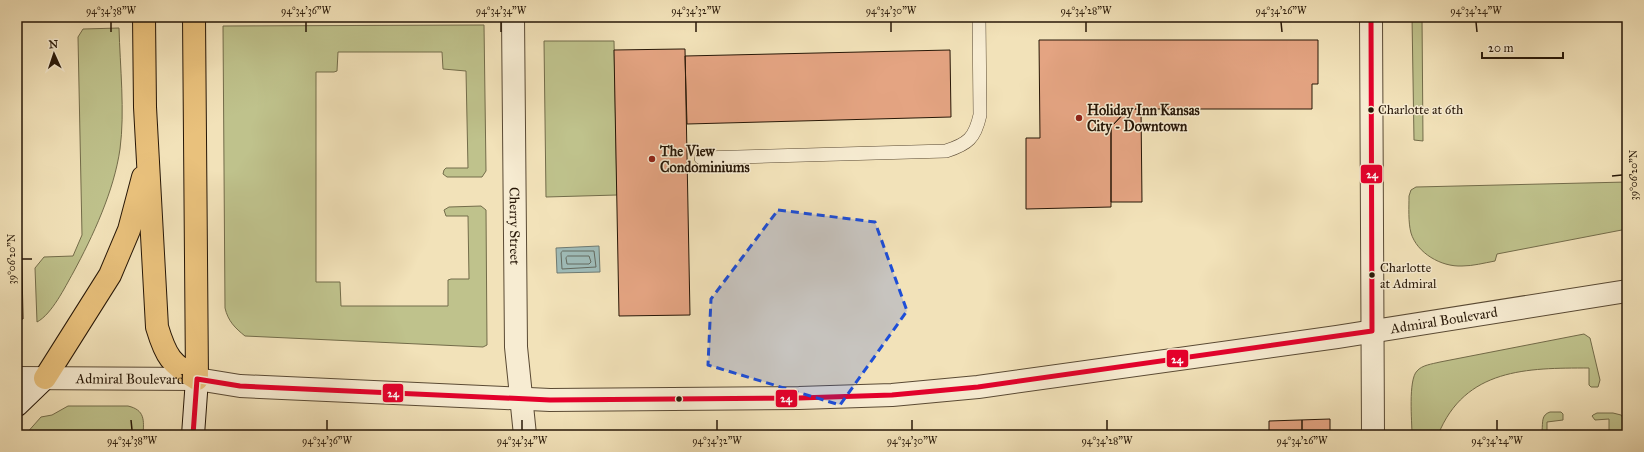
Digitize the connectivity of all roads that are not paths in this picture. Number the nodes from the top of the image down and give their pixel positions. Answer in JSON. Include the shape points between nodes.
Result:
{"nodes":[{"id":1,"x":144,"y":17,"type":"edge"},
{"id":2,"x":194,"y":17,"type":"edge"},
{"id":3,"x":513,"y":17,"type":"edge"},
{"id":4,"x":979,"y":17,"type":"edge"},
{"id":5,"x":1371,"y":17,"type":"edge"},
{"id":6,"x":148,"y":156,"type":"junction"},
{"id":7,"x":701,"y":158,"type":"dead end"},
{"id":8,"x":1627,"y":291,"type":"edge"},
{"id":9,"x":1372,"y":332,"type":"junction"},
{"id":10,"x":17,"y":378,"type":"edge"},
{"id":11,"x":45,"y":378,"type":"junction"},
{"id":12,"x":198,"y":379,"type":"junction"},
{"id":13,"x":521,"y":400,"type":"junction"},
{"id":14,"x":17,"y":405,"type":"edge"},
{"id":15,"x":192,"y":435,"type":"edge"},
{"id":16,"x":525,"y":435,"type":"edge"},
{"id":17,"x":1373,"y":435,"type":"edge"}],
"edges":[{"from":1,"to":6,"type":"main road"},
{"from":2,"to":12,"type":"main road"},
{"from":3,"to":13,"type":"street","name":"Cherry Street","via":[[516,347]]},
{"from":4,"to":7,"type":"lane","via":[[980,115],[977,128],[961,147],[946,152]]},
{"from":5,"to":9,"type":"street"},
{"from":6,"to":11,"type":"main road","via":[[129,230],[110,275]]},
{"from":6,"to":12,"type":"main road","via":[[157,327],[169,357],[178,368]]},
{"from":8,"to":9,"type":"street","name":"Admiral Boulevard"},
{"from":9,"to":13,"type":"street","name":"Admiral Boulevard","via":[[978,387],[892,395]]},
{"from":9,"to":17,"type":"street"},
{"from":10,"to":11,"type":"street","name":"Admiral Boulevard"},
{"from":11,"to":12,"type":"street","name":"Admiral Boulevard"},
{"from":11,"to":14,"type":"street"},
{"from":12,"to":13,"type":"street","name":"Admiral Boulevard","via":[[240,386]]},
{"from":12,"to":15,"type":"street"},
{"from":13,"to":16,"type":"street","name":"Cherry Street"}]}
